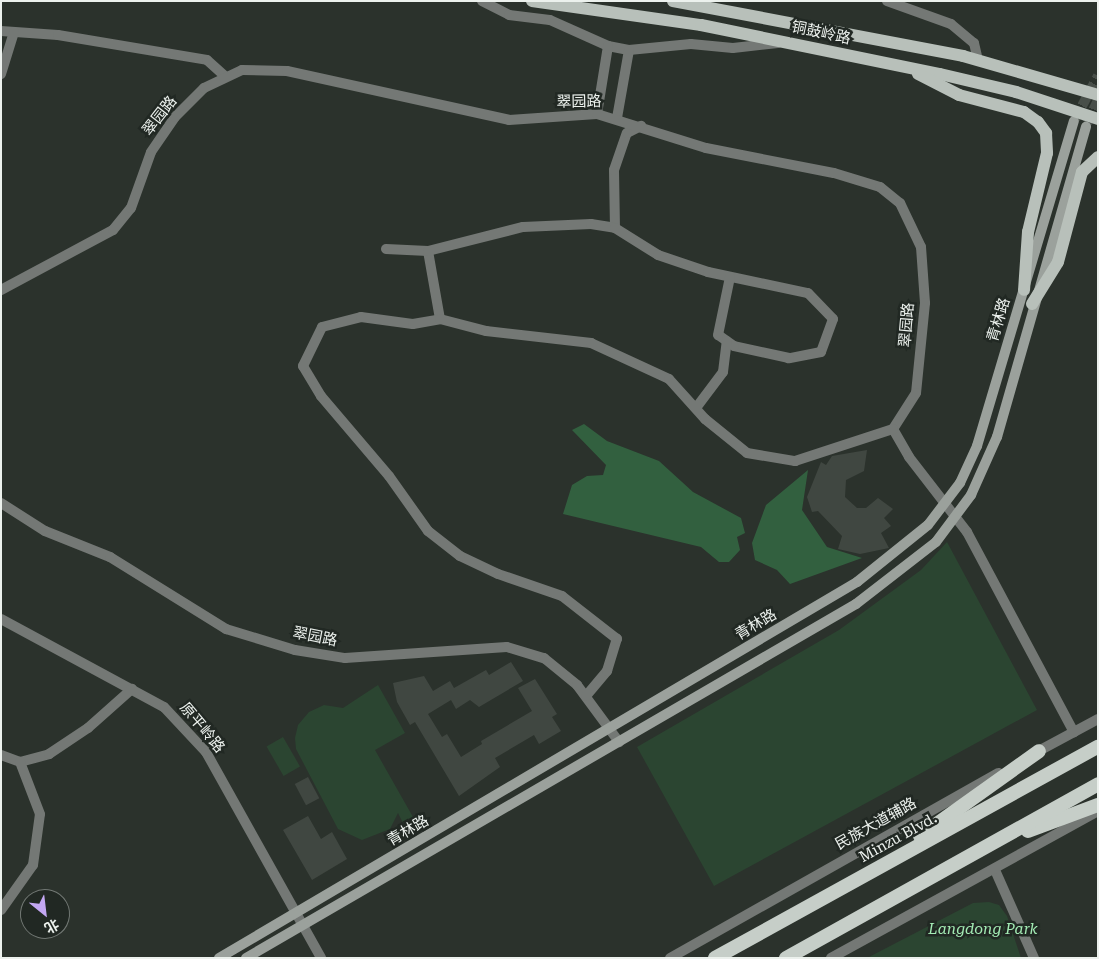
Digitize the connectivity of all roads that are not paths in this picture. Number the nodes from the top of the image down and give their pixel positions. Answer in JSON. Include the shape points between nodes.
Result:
{"nodes":[{"id":1,"x":482,"y":1,"type":"edge"},
{"id":2,"x":532,"y":1,"type":"edge"},
{"id":3,"x":674,"y":1,"type":"edge"},
{"id":4,"x":887,"y":1,"type":"edge"},
{"id":5,"x":1,"y":31,"type":"edge"},
{"id":6,"x":14,"y":32,"type":"junction"},
{"id":7,"x":787,"y":42,"type":"junction"},
{"id":8,"x":608,"y":46,"type":"junction"},
{"id":9,"x":629,"y":50,"type":"junction"},
{"id":10,"x":978,"y":60,"type":"junction"},
{"id":11,"x":905,"y":67,"type":"junction"},
{"id":12,"x":1,"y":74,"type":"edge"},
{"id":13,"x":226,"y":77,"type":"junction"},
{"id":14,"x":1098,"y":95,"type":"edge"},
{"id":15,"x":597,"y":114,"type":"junction"},
{"id":16,"x":617,"y":118,"type":"junction"},
{"id":17,"x":1098,"y":119,"type":"edge"},
{"id":18,"x":1074,"y":122,"type":"tunnel mouth"},
{"id":19,"x":641,"y":126,"type":"junction"},
{"id":20,"x":1086,"y":126,"type":"tunnel mouth"},
{"id":21,"x":1098,"y":157,"type":"edge"},
{"id":22,"x":615,"y":228,"type":"junction"},
{"id":23,"x":386,"y":249,"type":"dead end"},
{"id":24,"x":428,"y":251,"type":"junction"},
{"id":25,"x":730,"y":278,"type":"junction"},
{"id":26,"x":1,"y":290,"type":"edge"},
{"id":27,"x":1024,"y":290,"type":"junction"},
{"id":28,"x":1032,"y":304,"type":"junction"},
{"id":29,"x":440,"y":319,"type":"junction"},
{"id":30,"x":727,"y":341,"type":"junction"},
{"id":31,"x":696,"y":408,"type":"junction"},
{"id":32,"x":893,"y":429,"type":"junction"},
{"id":33,"x":1,"y":503,"type":"edge"},
{"id":34,"x":946,"y":504,"type":"junction"},
{"id":35,"x":956,"y":517,"type":"junction"},
{"id":36,"x":1,"y":619,"type":"edge"},
{"id":37,"x":132,"y":689,"type":"junction"},
{"id":38,"x":586,"y":696,"type":"junction"},
{"id":39,"x":1098,"y":719,"type":"edge"},
{"id":40,"x":612,"y":729,"type":"junction"},
{"id":41,"x":1074,"y":732,"type":"junction"},
{"id":42,"x":619,"y":742,"type":"junction"},
{"id":43,"x":1098,"y":747,"type":"edge"},
{"id":44,"x":1039,"y":751,"type":"junction"},
{"id":45,"x":1,"y":755,"type":"edge"},
{"id":46,"x":20,"y":762,"type":"junction"},
{"id":47,"x":1098,"y":784,"type":"edge"},
{"id":48,"x":1098,"y":805,"type":"edge"},
{"id":49,"x":1098,"y":810,"type":"edge"},
{"id":50,"x":994,"y":843,"type":"junction"},
{"id":51,"x":995,"y":870,"type":"junction"},
{"id":52,"x":867,"y":874,"type":"junction"},
{"id":53,"x":1,"y":910,"type":"edge"},
{"id":54,"x":296,"y":913,"type":"junction"},
{"id":55,"x":303,"y":924,"type":"junction"},
{"id":56,"x":219,"y":958,"type":"edge"},
{"id":57,"x":246,"y":958,"type":"edge"},
{"id":58,"x":320,"y":958,"type":"edge"},
{"id":59,"x":670,"y":958,"type":"edge"},
{"id":60,"x":715,"y":958,"type":"edge"},
{"id":61,"x":786,"y":958,"type":"edge"},
{"id":62,"x":831,"y":958,"type":"edge"},
{"id":63,"x":1034,"y":958,"type":"edge"}],
"edges":[{"from":1,"to":8,"type":"street","via":[[510,15],[550,20]]},
{"from":2,"to":7,"type":"main road","name":"铜鼓岭路","via":[[701,25]]},
{"from":3,"to":10,"type":"main road","name":"铜鼓岭路"},
{"from":4,"to":10,"type":"street","via":[[951,24],[974,43]]},
{"from":5,"to":6,"type":"street"},
{"from":6,"to":12,"type":"street"},
{"from":6,"to":13,"type":"street","via":[[207,60]]},
{"from":7,"to":9,"type":"street","via":[[733,48],[691,44]]},
{"from":7,"to":11,"type":"main road","name":"铜鼓岭路"},
{"from":8,"to":9,"type":"street"},
{"from":8,"to":15,"type":"street"},
{"from":9,"to":16,"type":"street"},
{"from":10,"to":14,"type":"main road","name":"铜鼓岭路"},
{"from":11,"to":17,"type":"main road","name":"铜鼓岭路","via":[[1016,92]]},
{"from":11,"to":27,"type":"main road","via":[[960,95],[1024,112],[1042,126],[1048,146],[1028,232]]},
{"from":13,"to":15,"type":"street","name":"翠园路","via":[[242,70],[287,71],[509,120]]},
{"from":13,"to":26,"type":"street","name":"翠园路","via":[[204,88],[175,117],[151,152],[131,208],[113,230]]},
{"from":15,"to":16,"type":"street","name":"翠园路"},
{"from":16,"to":19,"type":"street","name":"翠园路"},
{"from":18,"to":27,"type":"main road","name":"青林路"},
{"from":19,"to":22,"type":"street","via":[[627,133],[614,170]]},
{"from":19,"to":32,"type":"street","name":"翠园路","via":[[706,148],[834,172],[880,187],[900,203],[920,247],[925,302],[916,393]]},
{"from":20,"to":28,"type":"main road","name":"青林路"},
{"from":21,"to":28,"type":"main road","via":[[1082,172],[1058,262]]},
{"from":22,"to":24,"type":"street","via":[[591,224],[523,227]]},
{"from":22,"to":25,"type":"street","via":[[658,255]]},
{"from":23,"to":24,"type":"street"},
{"from":24,"to":29,"type":"street"},
{"from":25,"to":30,"type":"street","via":[[718,335]]},
{"from":25,"to":30,"type":"street","via":[[808,293],[832,319],[821,352],[789,358]]},
{"from":27,"to":34,"type":"main road","name":"青林路","via":[[977,446]]},
{"from":28,"to":35,"type":"main road","name":"青林路","via":[[994,446]]},
{"from":29,"to":31,"type":"street","via":[[486,330],[591,343],[669,379]]},
{"from":29,"to":38,"type":"street","via":[[413,324],[361,317],[322,327],[303,366],[320,396],[389,476],[428,531],[460,556],[498,574],[562,596],[617,638],[607,671]]},
{"from":30,"to":31,"type":"street","via":[[723,372]]},
{"from":31,"to":32,"type":"street","via":[[747,452],[795,461]]},
{"from":32,"to":34,"type":"street"},
{"from":33,"to":38,"type":"street","name":"翠园路","via":[[45,532],[110,557],[226,629],[296,650],[345,658],[507,647],[544,658]]},
{"from":34,"to":35,"type":"street"},
{"from":34,"to":40,"type":"main road","name":"青林路","via":[[928,525],[881,566]]},
{"from":35,"to":41,"type":"street"},
{"from":35,"to":42,"type":"main road","name":"青林路","via":[[936,542],[876,590]]},
{"from":36,"to":37,"type":"street","name":"原平岭路"},
{"from":37,"to":46,"type":"street","via":[[88,728],[49,754]]},
{"from":37,"to":54,"type":"street","name":"原平岭路","via":[[164,706],[206,752]]},
{"from":38,"to":40,"type":"street","name":"翠园路"},
{"from":39,"to":41,"type":"street","name":"民族大道辅路"},
{"from":40,"to":42,"type":"street","name":"翠园路"},
{"from":40,"to":54,"type":"main road","name":"青林路"},
{"from":41,"to":44,"type":"street","name":"民族大道辅路"},
{"from":42,"to":55,"type":"main road","name":"青林路"},
{"from":43,"to":52,"type":"highway","name":"Minzu Blvd."},
{"from":44,"to":52,"type":"highway"},
{"from":44,"to":59,"type":"street","name":"民族大道辅路"},
{"from":45,"to":46,"type":"street"},
{"from":46,"to":53,"type":"street","via":[[40,814],[32,865]]},
{"from":47,"to":50,"type":"highway"},
{"from":48,"to":50,"type":"highway"},
{"from":49,"to":51,"type":"street"},
{"from":50,"to":61,"type":"highway"},
{"from":51,"to":62,"type":"street"},
{"from":51,"to":63,"type":"street"},
{"from":52,"to":60,"type":"highway","name":"Minzu Blvd."},
{"from":54,"to":55,"type":"street","name":"原平岭路"},
{"from":54,"to":56,"type":"main road","name":"青林路"},
{"from":55,"to":57,"type":"main road","name":"青林路"},
{"from":55,"to":58,"type":"street","name":"原平岭路"}]}
